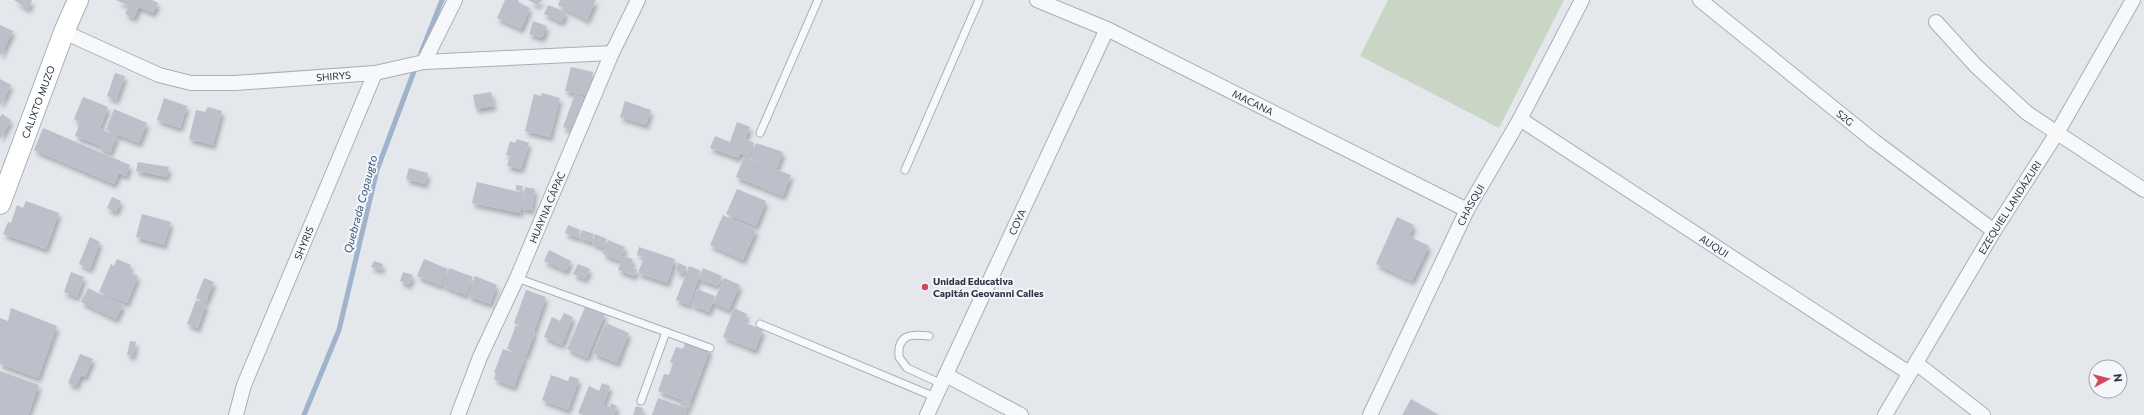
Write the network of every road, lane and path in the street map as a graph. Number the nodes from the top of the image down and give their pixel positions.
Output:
1 (78, 0) edge
2 (455, 0) edge
3 (638, 0) edge
4 (818, 0) edge
5 (979, 0) edge
6 (1037, 0) edge
7 (1582, 0) edge
8 (1700, 0) edge
9 (2129, 2) edge
10 (1936, 22) dead end
11 (1107, 29) junction
12 (64, 32) junction
13 (612, 52) junction
14 (424, 62) junction
15 (375, 73) junction
16 (1520, 119) junction
17 (2057, 132) junction
18 (760, 133) dead end
19 (905, 170) dead end
20 (2144, 190) edge
21 (0, 204) edge
22 (1467, 210) junction
23 (1994, 231) junction
24 (518, 278) junction
25 (760, 324) dead end
26 (666, 332) junction
27 (929, 336) dead end
28 (710, 348) dead end
29 (1913, 368) junction
30 (944, 379) junction
31 (935, 397) junction
32 (641, 401) dead end
33 (236, 415) edge
34 (458, 415) edge
35 (927, 415) edge
36 (1021, 415) edge
37 (1370, 415) edge
38 (1884, 415) edge
39 (1983, 415) edge

1 - 12 street, CALIXTO MUZO
2 - 14 street
3 - 13 street, HUAYNA CÁPAC
4 - 18 lane
5 - 19 lane
6 - 11 street, MACANA
7 - 16 street, CHASQUI
8 - 23 street, S2G
9 - 17 street, EZEQUIEL LANDÁZURI
10 - 17 street
11 - 22 street, MACANA
11 - 30 street, COYA
12 - 15 street, SHIRYS
12 - 21 street, CALIXTO MUZO
13 - 14 street, SHIRYS
13 - 24 street, HUAYNA CÁPAC
14 - 15 street, SHIRYS
15 - 33 street, SHYRIS
16 - 22 street, CHASQUI
16 - 29 street, AUQUI
17 - 20 street
17 - 23 street, EZEQUIEL LANDÁZURI
22 - 37 street, CHASQUI
23 - 29 street, EZEQUIEL LANDÁZURI
24 - 26 lane
24 - 34 street, HUAYNA CÁPAC
25 - 31 lane
26 - 28 lane
26 - 32 lane
27 - 30 lane
29 - 38 street, EZEQUIEL LANDÁZURI
29 - 39 street, AUQUI
30 - 31 street, COYA
30 - 36 street
31 - 35 street, COYA

